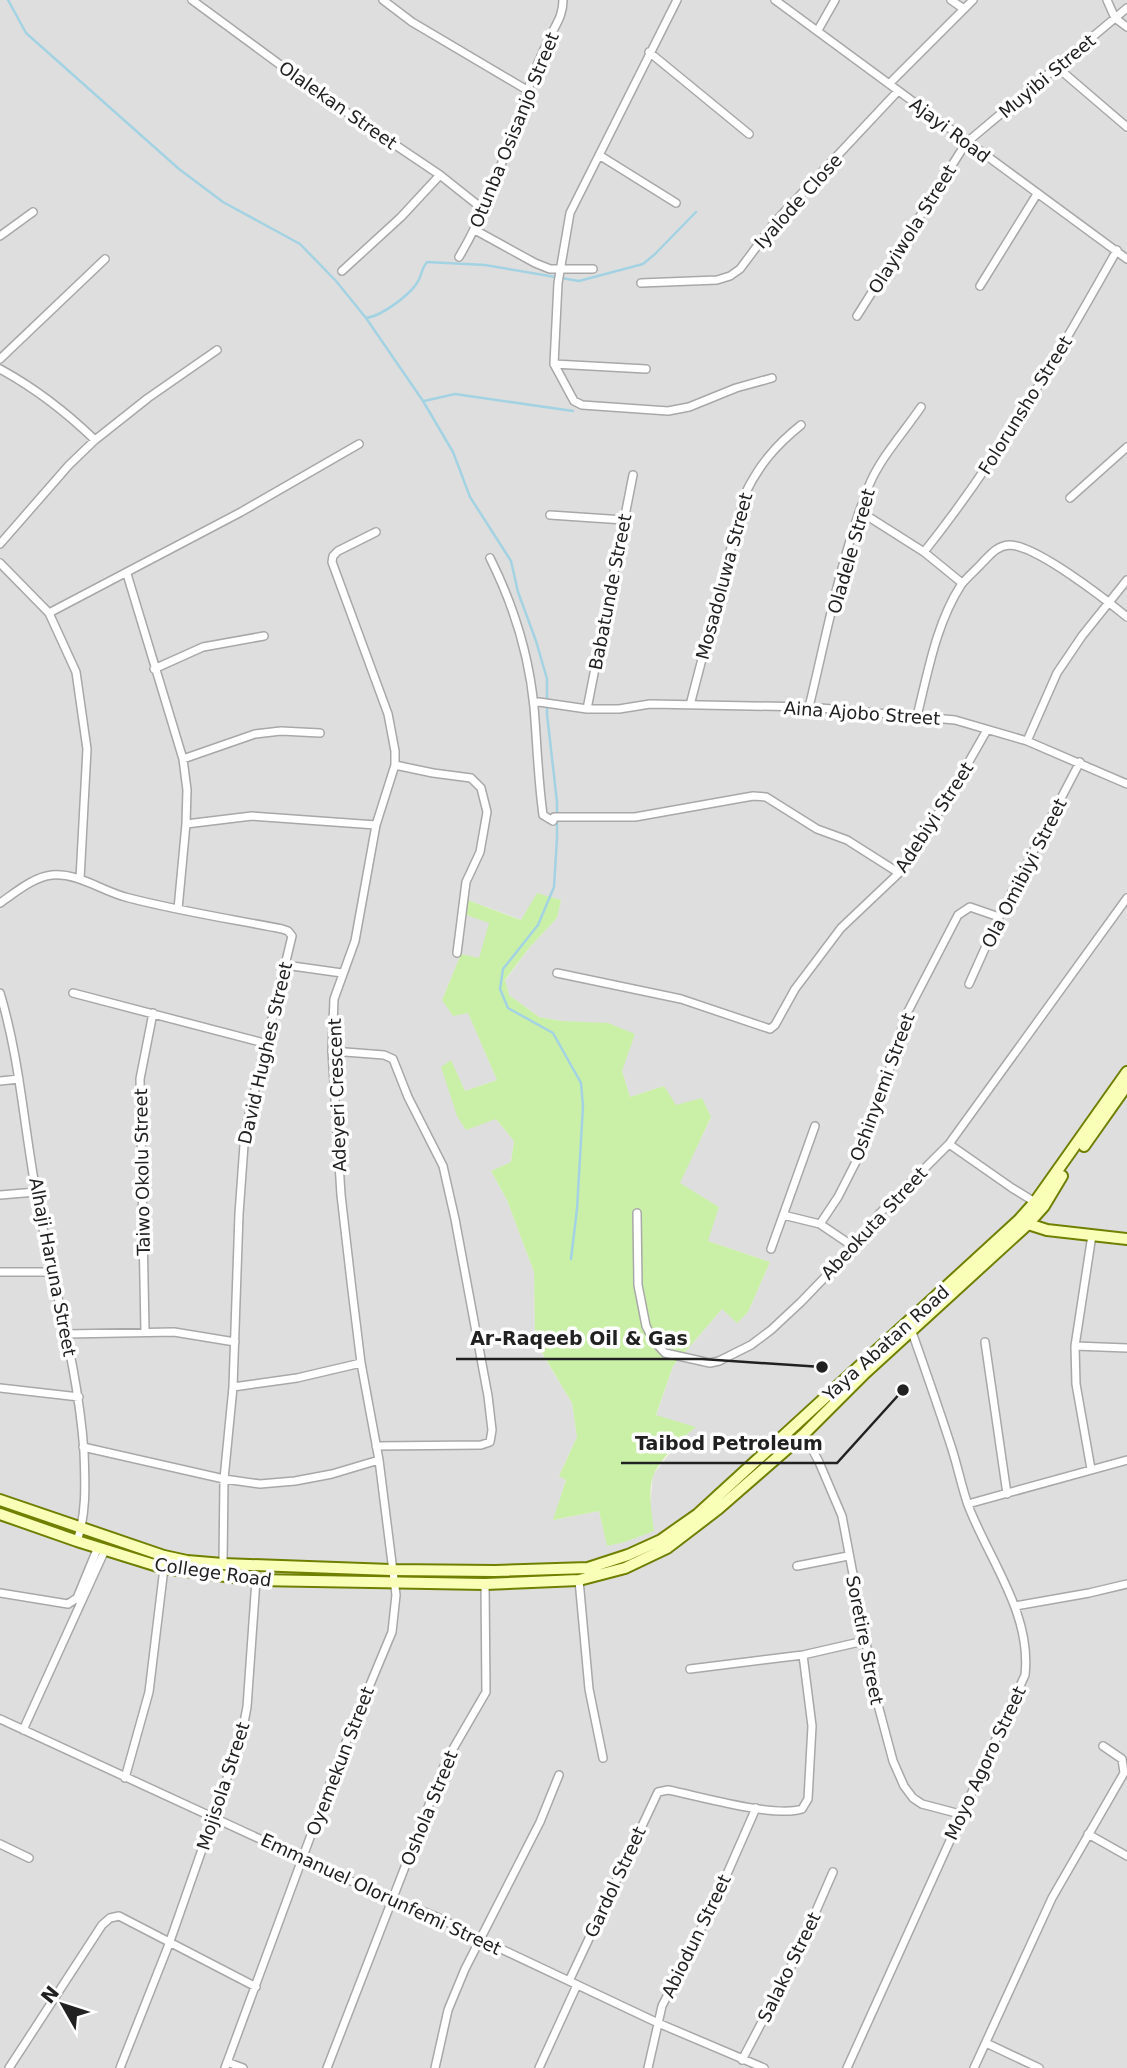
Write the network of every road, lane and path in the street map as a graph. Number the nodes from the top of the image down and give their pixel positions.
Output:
1 (383, 0) edge
2 (563, 0) edge
3 (677, 0) edge
4 (775, 0) edge
5 (835, 0) edge
6 (951, 0) edge
7 (972, 0) edge
8 (1107, 0) edge
9 (197, 1) edge
10 (1127, 8) edge
11 (964, 9) junction
12 (1115, 18) junction
13 (1127, 27) edge
14 (818, 30) junction
15 (649, 52) junction
16 (1058, 68) junction
17 (889, 84) junction
18 (527, 90) junction
19 (898, 91) junction
20 (1127, 127) edge
21 (749, 134) dead end
22 (966, 143) junction
23 (599, 155) junction
24 (440, 175) junction
25 (1037, 194) junction
26 (677, 203) dead end
27 (484, 209) junction
28 (33, 212) dead end
29 (475, 230) junction
30 (0, 236) edge
31 (1117, 250) junction
32 (458, 257) dead end
33 (105, 258) dead end
34 (1127, 259) edge
35 (593, 270) dead end
36 (342, 271) dead end
37 (559, 276) junction
38 (641, 283) dead end
39 (979, 286) dead end
40 (857, 316) dead end
41 (217, 350) dead end
42 (0, 359) edge
43 (554, 364) junction
44 (0, 369) edge
45 (646, 369) dead end
46 (772, 378) dead end
47 (921, 407) dead end
48 (802, 425) dead end
49 (95, 440) junction
50 (359, 444) dead end
51 (1127, 447) edge
52 (633, 475) dead end
53 (1070, 498) dead end
54 (861, 512) junction
55 (550, 515) dead end
56 (624, 520) junction
57 (376, 532) dead end
58 (0, 544) edge
59 (924, 552) junction
60 (490, 558) dead end
61 (0, 564) edge
62 (128, 574) junction
63 (1127, 580) edge
64 (962, 583) junction
65 (1109, 602) junction
66 (50, 613) junction
67 (1127, 617) edge
68 (264, 636) dead end
69 (155, 669) junction
70 (537, 703) junction
71 (690, 705) junction
72 (809, 707) junction
73 (587, 709) junction
74 (917, 716) junction
75 (987, 730) junction
76 (320, 733) dead end
77 (1027, 741) junction
78 (183, 759) junction
79 (1080, 762) junction
80 (395, 765) junction
81 (1126, 782) edge
82 (186, 824) junction
83 (376, 825) junction
84 (899, 873) junction
85 (80, 878) junction
86 (1127, 898) edge
87 (0, 903) edge
88 (177, 909) junction
89 (999, 917) junction
90 (457, 953) dead end
91 (285, 965) junction
92 (557, 973) dead end
93 (342, 974) junction
94 (969, 984) dead end
95 (0, 993) edge
96 (73, 993) dead end
97 (153, 1013) junction
98 (264, 1043) junction
99 (332, 1051) junction
100 (1127, 1072) edge
101 (19, 1079) junction
102 (0, 1081) edge
103 (1127, 1085) edge
104 (814, 1126) dead end
105 (949, 1144) junction
106 (36, 1192) junction
107 (0, 1195) edge
108 (1040, 1204) junction
109 (637, 1213) dead end
110 (783, 1215) junction
111 (1024, 1222) junction
112 (820, 1224) junction
113 (1092, 1236) junction
114 (1127, 1239) edge
115 (854, 1247) junction
116 (771, 1249) dead end
117 (0, 1272) edge
118 (54, 1272) junction
119 (145, 1331) junction
120 (912, 1332) junction
121 (67, 1334) junction
122 (235, 1342) junction
123 (985, 1342) dead end
124 (1075, 1346) junction
125 (1127, 1348) edge
126 (361, 1363) junction
127 (233, 1387) junction
128 (0, 1388) edge
129 (79, 1397) junction
130 (804, 1434) junction
131 (376, 1446) junction
132 (83, 1447) junction
133 (379, 1460) junction
134 (1127, 1460) edge
135 (1091, 1469) junction
136 (224, 1479) junction
137 (1007, 1494) junction
138 (0, 1500) edge
139 (968, 1504) junction
140 (0, 1514) edge
141 (82, 1528) junction
142 (77, 1541) junction
143 (101, 1548) junction
144 (848, 1556) junction
145 (223, 1564) junction
146 (797, 1566) dead end
147 (164, 1568) junction
148 (391, 1570) junction
149 (256, 1580) junction
150 (579, 1580) junction
151 (393, 1582) junction
152 (485, 1584) junction
153 (1127, 1584) edge
154 (0, 1592) edge
155 (1015, 1606) junction
156 (864, 1641) junction
157 (803, 1655) junction
158 (690, 1669) dead end
159 (0, 1719) edge
160 (23, 1730) junction
161 (1103, 1746) dead end
162 (603, 1758) dead end
163 (559, 1775) dead end
164 (125, 1778) junction
165 (756, 1808) junction
166 (960, 1814) junction
167 (214, 1817) junction
168 (1088, 1834) junction
169 (0, 1844) edge
170 (1127, 1856) edge
171 (29, 1858) dead end
172 (301, 1858) junction
173 (833, 1872) dead end
174 (392, 1898) junction
175 (480, 1940) junction
176 (169, 1944) junction
177 (573, 1983) junction
178 (256, 1987) junction
179 (658, 2023) junction
180 (986, 2043) junction
181 (743, 2060) junction
182 (226, 2065) edge
183 (9, 2068) edge
184 (120, 2068) edge
185 (243, 2068) edge
186 (327, 2068) edge
187 (435, 2068) edge
188 (539, 2068) edge
189 (648, 2068) edge
190 (764, 2068) edge
191 (847, 2068) edge
192 (974, 2068) edge
193 (1039, 2068) edge

1 - 18 street
2 - 18 street, Otunba Osisanjo Street
3 - 15 street
4 - 14 street, Ajayi Road
5 - 14 street
6 - 11 street
7 - 11 street
8 - 12 street
9 - 24 street, Olalekan Street
10 - 12 street, Muyibi Street
11 - 17 street
12 - 13 street
12 - 16 street, Muyibi Street
14 - 17 street, Ajayi Road
15 - 21 street
15 - 23 street
16 - 20 street
16 - 22 street, Muyibi Street
17 - 19 street, Ajayi Road
18 - 27 street, Otunba Osisanjo Street
19 - 22 street, Ajayi Road
19 - 38 street, Iyalode Close
22 - 25 street, Ajayi Road
22 - 40 street, Olayiwola Street
23 - 26 street
23 - 37 street
24 - 27 street, Olalekan Street
24 - 36 street
25 - 31 street, Ajayi Road
25 - 39 street
27 - 29 street, Otunba Osisanjo Street
28 - 30 street
29 - 32 street, Otunba Osisanjo Street
29 - 37 street
31 - 34 street, Ajayi Road
31 - 59 street, Folorunsho Street
33 - 42 street
35 - 37 street
37 - 43 street
41 - 49 street
43 - 45 street
43 - 46 street
44 - 49 street
47 - 54 street, Oladele Street
48 - 71 street, Mosadoluwa Street
49 - 58 street
50 - 62 street
51 - 53 street
52 - 56 street, Babatunde Street
54 - 59 street
54 - 72 street, Oladele Street
55 - 56 street
56 - 73 street, Babatunde Street
57 - 80 street, Adeyeri Crescent
59 - 64 street
60 - 70 street
61 - 66 street
62 - 66 street
62 - 69 street
63 - 65 street
64 - 65 street
64 - 74 street
65 - 67 street
65 - 77 street
66 - 85 street
68 - 69 street
69 - 78 street
70 - 73 street, Aina Ajobo Street
70 - 84 street
71 - 72 street, Aina Ajobo Street
71 - 73 street, Aina Ajobo Street
72 - 74 street, Aina Ajobo Street
74 - 75 street, Aina Ajobo Street
75 - 77 street, Aina Ajobo Street
75 - 84 street, Adebiyi Street
76 - 78 street
77 - 79 street, Aina Ajobo Street
78 - 82 street
79 - 81 street, Aina Ajobo Street
79 - 89 street, Ola Omibiyi Street
80 - 83 street, Adeyeri Crescent
80 - 90 street
82 - 83 street
82 - 88 street
83 - 93 street, Adeyeri Crescent
84 - 92 street, Adebiyi Street
85 - 87 street, David Hughes Street
85 - 88 street, David Hughes Street
86 - 105 street, Abeokuta Street
88 - 91 street, David Hughes Street
89 - 94 street, Ola Omibiyi Street
89 - 112 street, Oshinyemi Street
91 - 93 street
91 - 98 street, David Hughes Street
93 - 99 street, Adeyeri Crescent
95 - 101 street, Alhaji Haruna Street
96 - 97 street
97 - 98 street
97 - 119 street, Taiwo Okolu Street
98 - 122 street, David Hughes Street
99 - 126 street, Adeyeri Crescent
99 - 131 street
100 - 108 main road, Yaya Abatan Road
101 - 102 street
101 - 106 street, Alhaji Haruna Street
103 - 108 main road, Yaya Abatan Road
104 - 110 street
105 - 108 street
105 - 115 street, Abeokuta Street
106 - 107 street
106 - 118 street, Alhaji Haruna Street
108 - 111 main road, Yaya Abatan Road
109 - 115 street, Abeokuta Street
110 - 112 street
110 - 116 street
111 - 113 main road
111 - 120 main road, Yaya Abatan Road
111 - 148 main road, Yaya Abatan Road
112 - 115 street
113 - 114 main road
113 - 124 street
117 - 118 street
118 - 121 street, Alhaji Haruna Street
119 - 121 street
119 - 122 street
120 - 130 main road, Yaya Abatan Road
120 - 139 street, Moyo Agoro Street
121 - 129 street, Alhaji Haruna Street
122 - 127 street, David Hughes Street
123 - 137 street
124 - 125 street
124 - 135 street
126 - 127 street
126 - 131 street, Adeyeri Crescent
127 - 136 street, David Hughes Street
128 - 129 street
129 - 132 street, Alhaji Haruna Street
130 - 144 street, Soretire Street
130 - 150 main road, Yaya Abatan Road
131 - 133 street, Adeyeri Crescent
132 - 136 street
132 - 141 street, Alhaji Haruna Street
133 - 136 street
133 - 148 street, Adeyeri Crescent
134 - 135 street
135 - 137 street
136 - 145 street, David Hughes Street
137 - 139 street
138 - 141 main road, College Road
139 - 155 street, Moyo Agoro Street
140 - 142 main road, College Road
141 - 142 street, Alhaji Haruna Street
141 - 145 main road, College Road
142 - 143 main road, College Road
143 - 147 main road, College Road
143 - 154 street
143 - 160 street
144 - 146 street
144 - 156 street, Soretire Street
145 - 148 main road, College Road
147 - 149 main road, College Road
147 - 164 street
148 - 151 street, Oyemekun Street
149 - 151 main road, College Road
149 - 167 street, Mojisola Street
150 - 152 main road, Yaya Abatan Road
150 - 162 street
151 - 152 main road, Yaya Abatan Road
151 - 172 street, Oyemekun Street
152 - 174 street, Oshola Street
153 - 155 street
155 - 166 street, Moyo Agoro Street
156 - 157 street
156 - 166 street, Soretire Street
157 - 158 street
157 - 165 street
159 - 160 street, Emmanuel Olorunfemi Street
160 - 164 street, Emmanuel Olorunfemi Street
161 - 168 street
163 - 175 street
164 - 167 street, Emmanuel Olorunfemi Street
165 - 177 street, Gardol Street
165 - 179 street, Abiodun Street
166 - 191 street, Moyo Agoro Street
167 - 172 street, Emmanuel Olorunfemi Street
167 - 176 street, Mojisola Street
168 - 170 street
168 - 180 street
169 - 171 street
172 - 174 street, Emmanuel Olorunfemi Street
172 - 178 street, Oyemekun Street
173 - 181 street, Salako Street
174 - 175 street, Emmanuel Olorunfemi Street
174 - 186 street, Oshola Street
175 - 177 street, Emmanuel Olorunfemi Street
175 - 187 street
176 - 178 street
176 - 183 street
176 - 184 street, Mojisola Street
177 - 179 street, Emmanuel Olorunfemi Street
177 - 188 street, Gardol Street
178 - 182 street, Oyemekun Street
179 - 181 street, Emmanuel Olorunfemi Street
179 - 189 street, Abiodun Street
180 - 192 street
180 - 193 street
181 - 190 street, Emmanuel Olorunfemi Street
182 - 185 street

